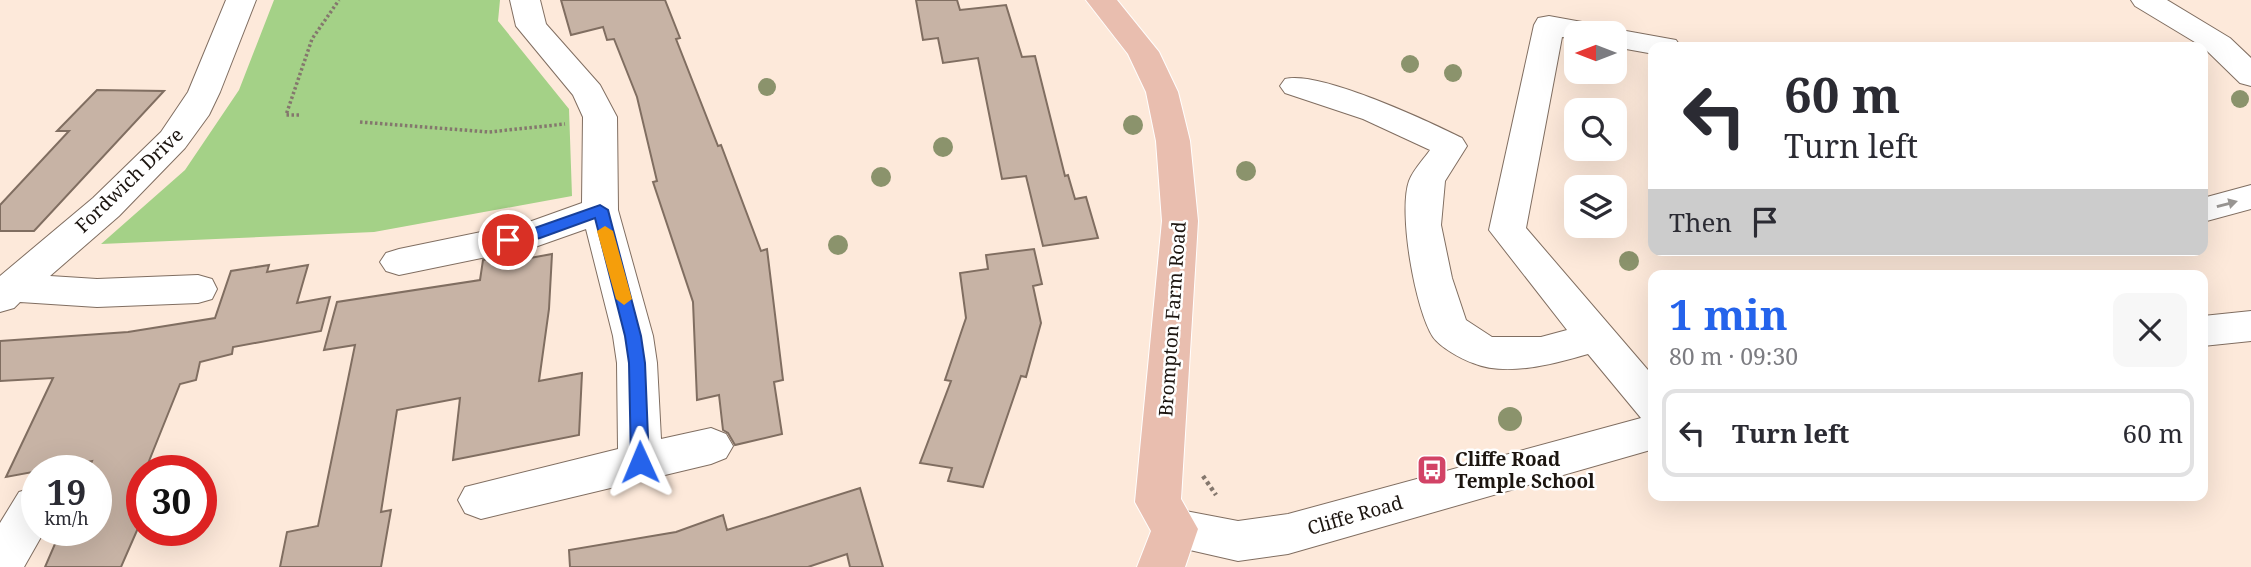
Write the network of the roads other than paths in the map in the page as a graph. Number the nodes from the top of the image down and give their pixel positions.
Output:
1 (241, 0) edge
2 (525, 0) edge
3 (1101, 0) edge
4 (2146, 0) edge
5 (1564, 27) edge
6 (1628, 40) edge
7 (1648, 44) edge
8 (2251, 76) edge
9 (1296, 86) dead end
10 (2251, 197) edge
11 (2208, 209) edge
12 (600, 210) junction
13 (399, 262) dead end
14 (198, 289) dead end
15 (5, 293) edge
16 (2251, 326) edge
17 (2208, 330) edge
18 (1596, 337) junction
19 (1648, 399) edge
20 (1648, 434) edge
21 (711, 446) dead end
22 (640, 462) junction
23 (481, 500) dead end
24 (21, 530) edge
25 (1168, 548) edge
26 (0, 565) edge

1 - 15 street, Fordwich Drive
2 - 12 street
3 - 25 main road, Brompton Farm Road
4 - 8 street
5 - 18 street
6 - 7 street
9 - 18 street
11 -> 10 street
12 - 13 street
12 - 22 street
14 - 15 street
16 - 17 street
18 - 19 street
20 - 25 street, Cliffe Road
21 - 22 street
22 - 23 street
24 - 26 street

